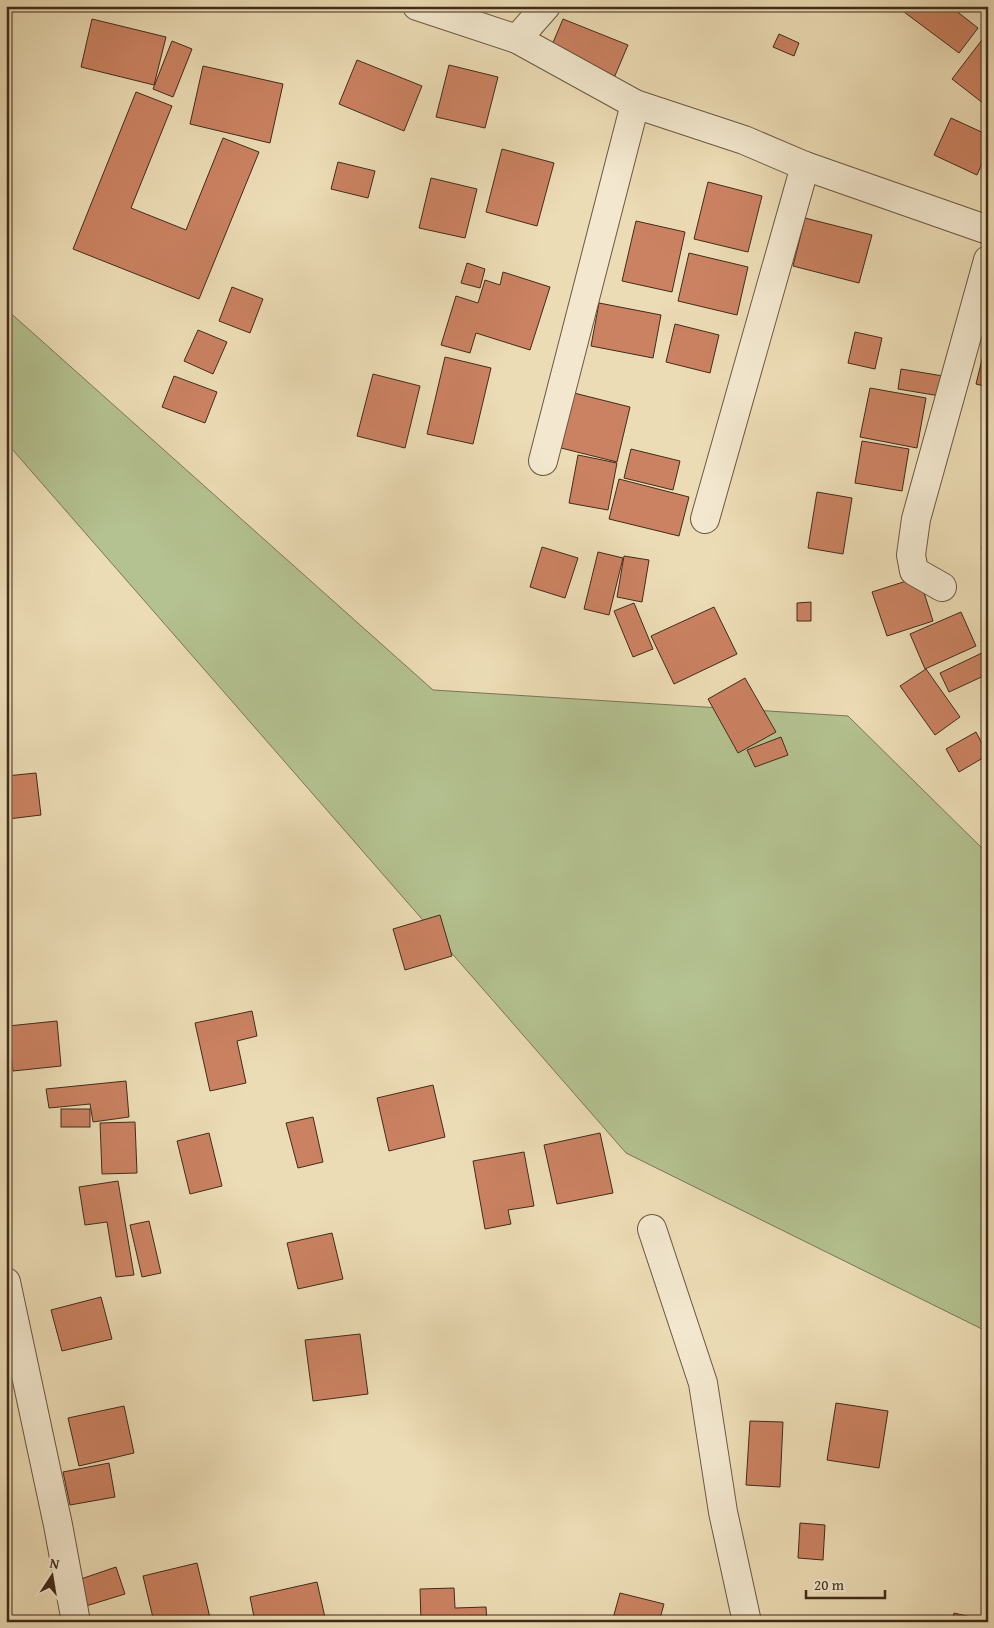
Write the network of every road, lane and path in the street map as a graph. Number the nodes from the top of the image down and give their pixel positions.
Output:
1 (417, 6) edge
2 (546, 6) edge
3 (517, 40) junction
4 (635, 104) junction
5 (805, 166) junction
6 (988, 230) edge
7 (988, 260) edge
8 (543, 461) dead end
9 (706, 519) dead end
10 (942, 587) dead end
11 (652, 1229) dead end
12 (6, 1282) edge
13 (76, 1622) edge
14 (747, 1622) edge

1 - 3 street
2 - 3 street
3 - 4 street
4 - 5 street
4 - 8 street
5 - 6 street
5 - 9 street
7 - 10 street
11 - 14 street
12 - 13 street

